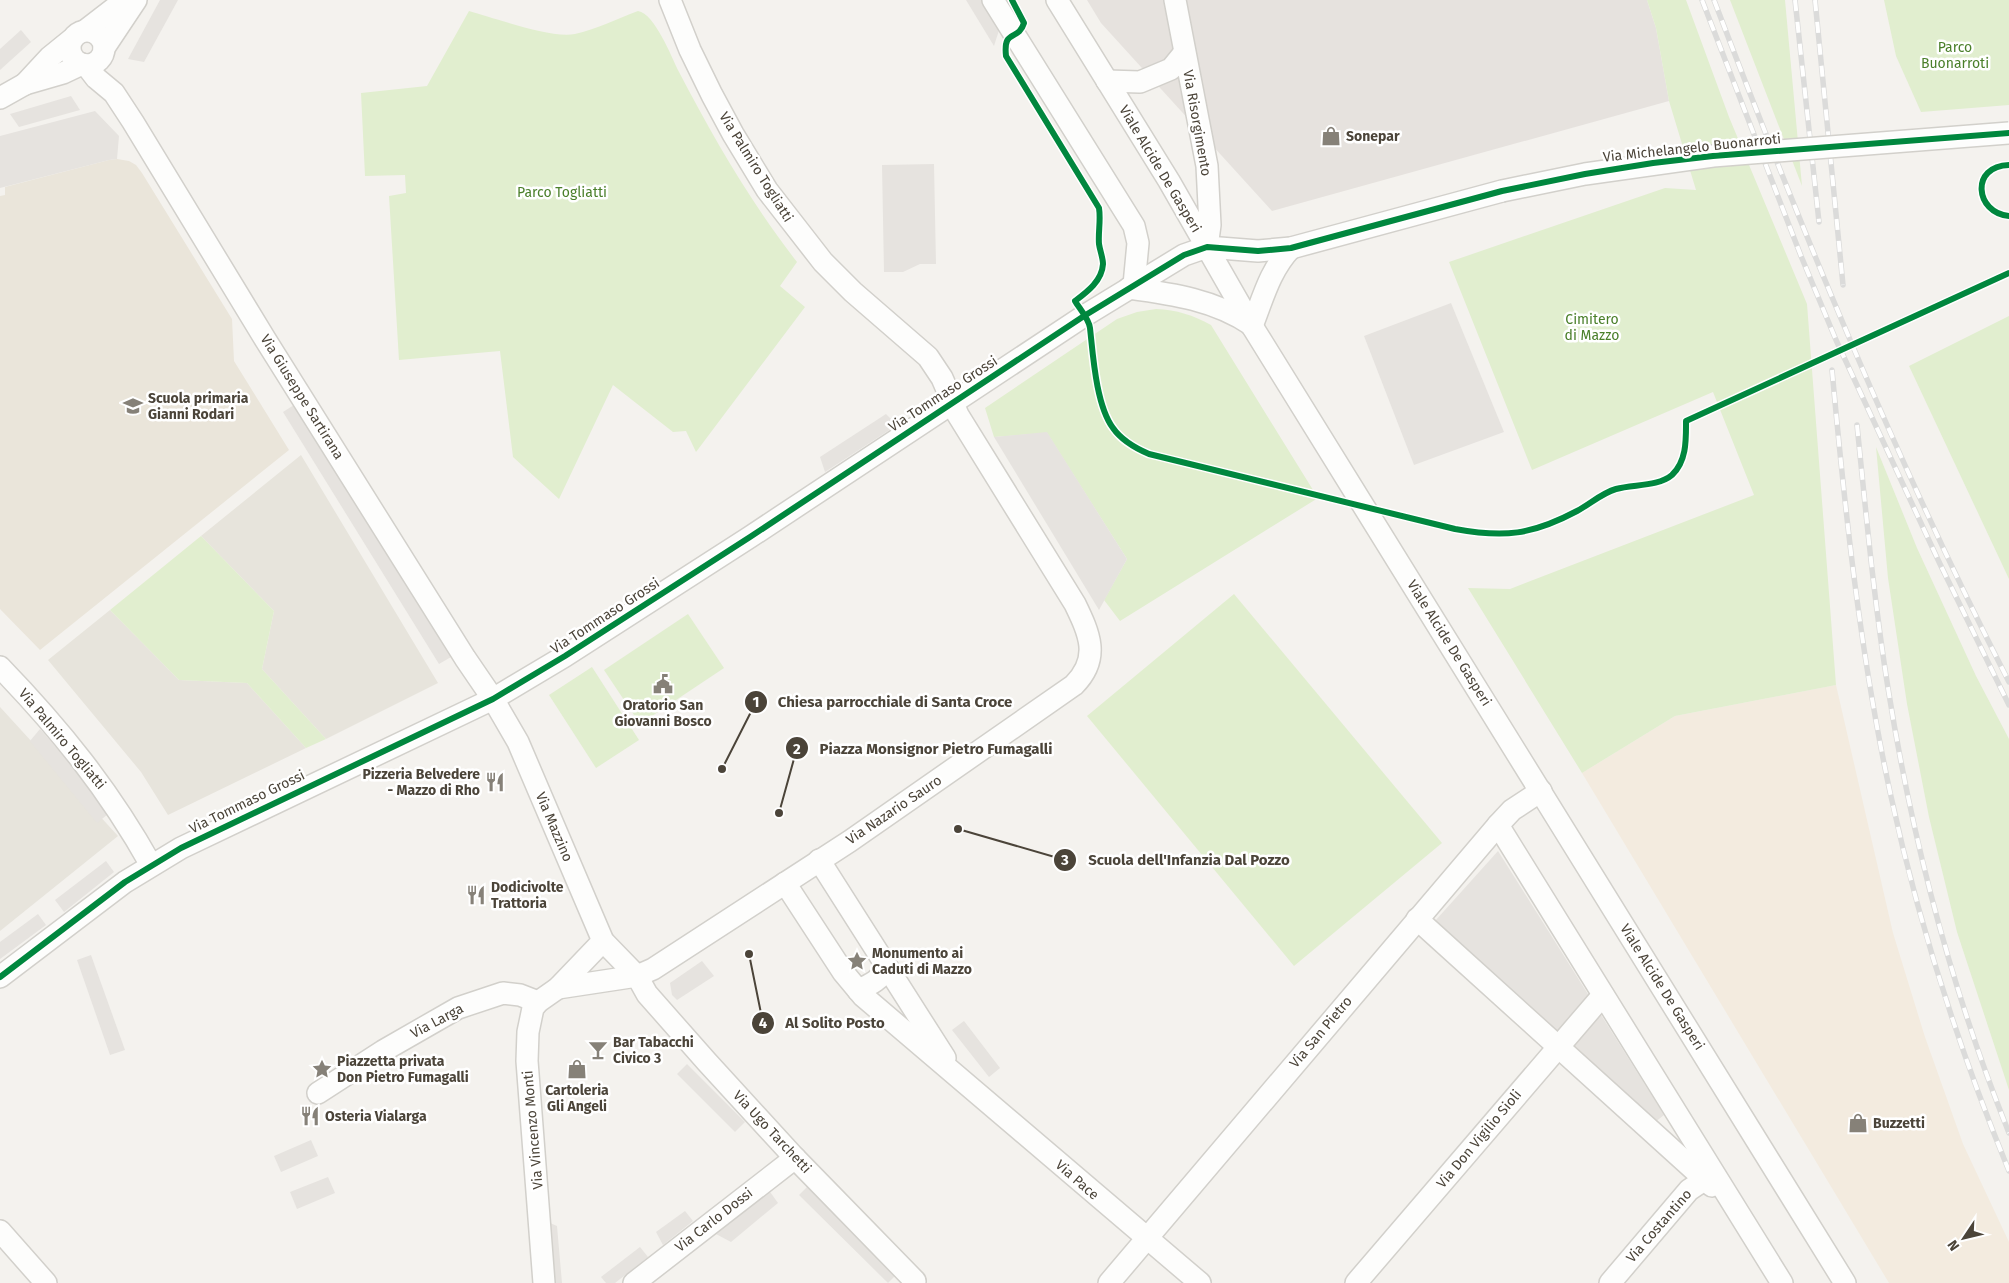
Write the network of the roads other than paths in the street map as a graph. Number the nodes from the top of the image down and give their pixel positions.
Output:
1 (126, 0) edge
2 (136, 0) edge
3 (670, 0) edge
4 (993, 0) edge
5 (1057, 0) edge
6 (1175, 0) edge
7 (79, 35) junction
8 (104, 50) junction
9 (1184, 52) junction
10 (84, 64) junction
11 (1107, 81) junction
12 (25, 84) junction
13 (114, 93) junction
14 (0, 98) edge
15 (2009, 133) edge
16 (1207, 247) junction
17 (1291, 248) junction
18 (1132, 286) junction
19 (1252, 326) junction
20 (953, 401) junction
21 (0, 667) edge
22 (493, 699) junction
23 (1541, 791) junction
24 (1498, 825) junction
25 (819, 860) junction
26 (152, 865) junction
27 (785, 883) junction
28 (1417, 919) junction
29 (603, 941) junction
30 (888, 967) junction
31 (637, 976) junction
32 (0, 977) edge
33 (558, 988) junction
34 (858, 990) junction
35 (1603, 995) junction
36 (538, 1002) junction
37 (1559, 1046) junction
38 (955, 1075) junction
39 (318, 1093) dead end
40 (795, 1158) junction
41 (1708, 1176) junction
42 (0, 1231) edge
43 (1146, 1239) junction
44 (915, 1281) dead end
45 (46, 1283) edge
46 (544, 1283) edge
47 (634, 1283) edge
48 (1109, 1283) edge
49 (1200, 1283) edge
50 (1356, 1283) edge
51 (1610, 1283) edge
52 (1782, 1283) edge
53 (1844, 1283) edge

1 - 7 street
2 - 8 street
3 - 20 street, Via Palmiro Togliatti
4 - 18 street
5 - 11 street, Viale Alcide De Gasperi
6 - 9 street, Via Risorgimento
7 - 8 street
7 - 10 street
7 - 12 street
8 - 10 street
8 - 13 street, Via Giuseppe Sartirana
9 - 11 street
9 - 16 street, Via Risorgimento
10 - 12 street
10 - 13 street, Via Giuseppe Sartirana
11 - 16 street, Viale Alcide De Gasperi
12 - 14 street
13 - 22 street, Via Giuseppe Sartirana
15 - 17 street, Via Michelangelo Buonarroti, bridge
16 - 17 street, Via Michelangelo Buonarroti
16 - 18 street, Via Tommaso Grossi
16 - 19 street, Viale Alcide De Gasperi
17 - 19 street
18 - 19 street
18 - 20 street, Via Tommaso Grossi
19 - 23 street, Viale Alcide De Gasperi
20 - 22 street, Via Tommaso Grossi
20 - 25 street, Via Nazario Sauro
21 - 26 street, Via Palmiro Togliatti
22 - 26 street, Via Tommaso Grossi
22 - 29 street, Via Mazzino
23 - 24 street, Via San Pietro
23 - 53 street, Viale Alcide De Gasperi
24 - 28 street, Via San Pietro
24 - 35 street
25 - 27 street, Via Nazario Sauro
25 - 30 street, Via Pace
26 - 32 street, Via Tommaso Grossi
27 - 31 street, Via Nazario Sauro
27 - 34 street, Via Pace
28 - 37 street
28 - 43 street, Via San Pietro
29 - 31 street, Via Mazzino
29 - 33 street
30 - 34 street
30 - 38 street, Via Pace
31 - 33 street
31 - 40 street, Via Ugo Tarchetti
33 - 36 street
34 - 38 street, Via Pace
35 - 37 street, Via Don Vigilio Sioli
35 - 41 street
36 - 39 street, Via Larga
36 - 46 street, Via Vincenzo Monti
37 - 41 street
37 - 50 street, Via Don Vigilio Sioli
38 - 43 street, Via Pace
40 - 44 street, Via Ugo Tarchetti
40 - 47 street, Via Carlo Dossi
41 - 51 street, Via Costantino
41 - 52 street
42 - 45 street
43 - 48 street, Via San Pietro
43 - 49 street, Via Pace

